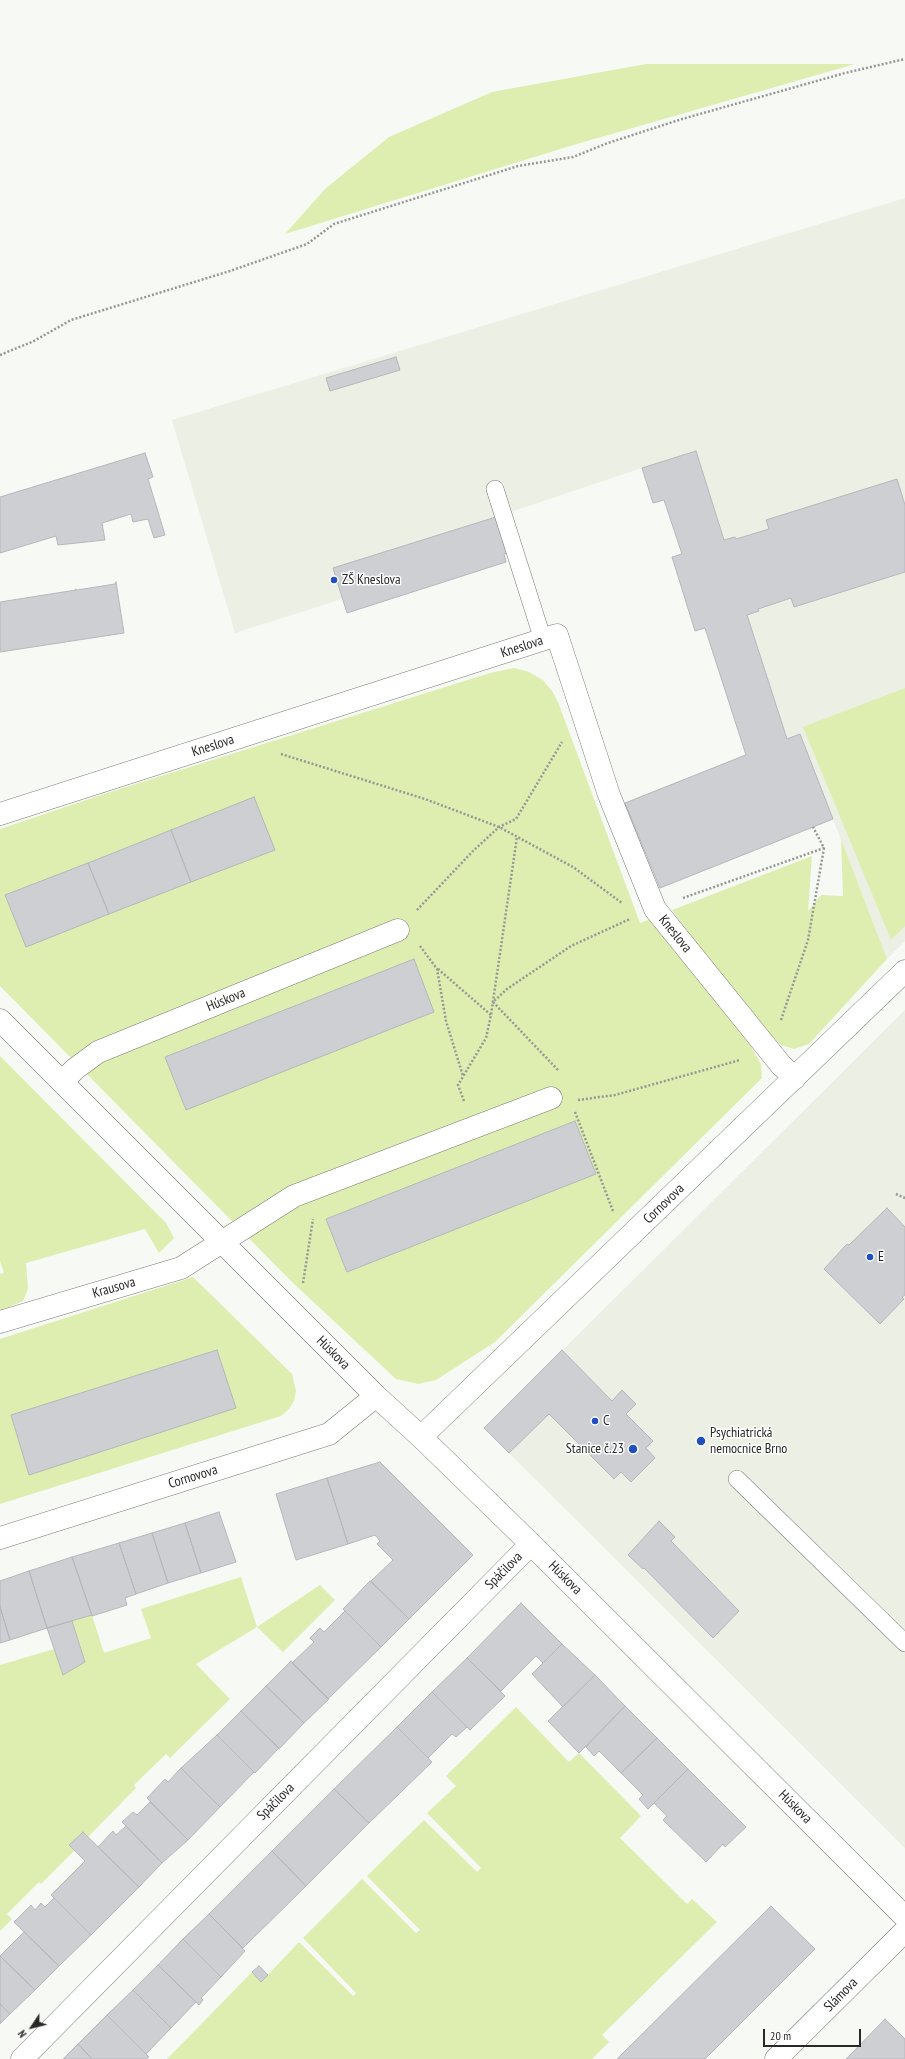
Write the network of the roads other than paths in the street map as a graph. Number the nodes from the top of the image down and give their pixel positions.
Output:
1 (495, 489) dead end
2 (550, 638) junction
3 (0, 814) edge
4 (398, 930) road end
5 (905, 971) edge
6 (0, 1020) edge
7 (795, 1078) junction
8 (62, 1082) junction
9 (551, 1098) road end
10 (222, 1242) junction
11 (0, 1322) edge
12 (376, 1396) junction
13 (421, 1437) junction
14 (737, 1479) dead end
15 (0, 1538) edge
16 (531, 1544) junction
17 (905, 1643) edge
18 (905, 1917) edge
19 (905, 1931) edge
20 (22, 2059) edge
21 (776, 2059) edge

1 - 2 lane
2 - 3 street, Kneslova
2 - 7 street, Kneslova
4 - 8 street, Húskova
5 - 7 street, Cornovova
6 - 8 street, Húskova
7 - 13 street, Cornovova
8 - 10 street, Húskova
9 - 10 street
10 - 11 street, Krausova
10 - 12 street, Húskova
12 - 13 street, Húskova
12 - 15 street, Cornovova
13 - 16 street, Húskova
14 - 17 lane
16 - 18 street, Húskova
16 - 20 street, Spáčilova
19 - 21 street, Slámova

